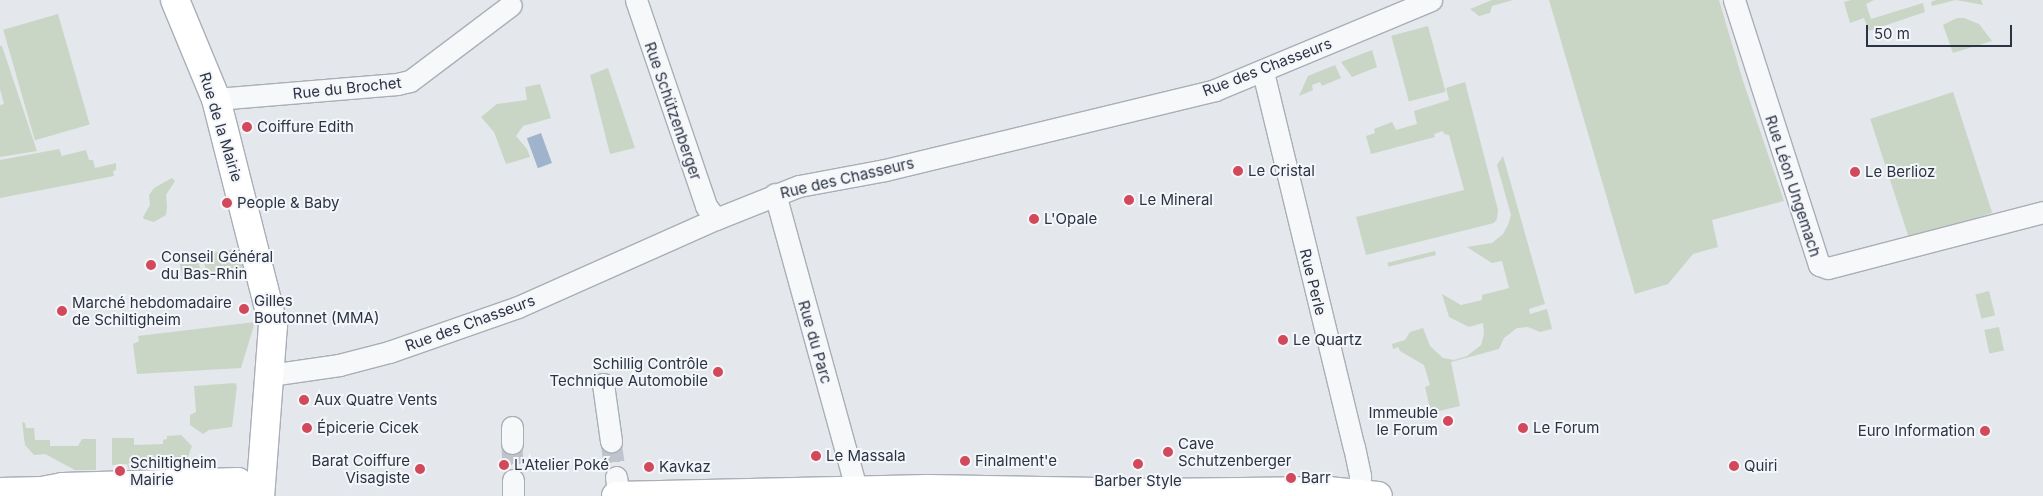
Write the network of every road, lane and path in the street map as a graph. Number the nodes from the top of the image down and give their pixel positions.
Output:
1 (175, 0) edge
2 (636, 0) edge
3 (1431, 0) edge
4 (1734, 0) edge
5 (512, 5) dead end
6 (1263, 72) junction
7 (216, 100) junction
8 (775, 194) junction
9 (2043, 212) edge
10 (716, 219) junction
11 (270, 375) junction
12 (603, 384) dead end
13 (610, 441) tunnel mouth
14 (617, 490) edge
15 (857, 491) junction
16 (0, 492) edge
17 (929, 493) edge
18 (1045, 493) edge
19 (747, 495) edge
20 (1154, 495) edge
21 (1369, 495) edge
22 (258, 496) edge

1 - 7 main road, Rue de la Mairie
2 - 10 street, Rue Schützenberger
3 - 6 street, Rue des Chasseurs
4 - 9 street, Rue Léon Ungemach
5 - 7 street, Rue du Brochet
6 - 8 street, Rue des Chasseurs
6 - 21 street, Rue Perle
7 - 11 main road, Rue de la Mairie
8 - 10 street, Rue des Chasseurs
8 - 15 street, Rue du Parc
10 - 11 street, Rue des Chasseurs
11 - 22 main road, Rue de la Mairie
12 - 13 street
14 - 19 main road
15 - 17 main road
15 - 19 main road
16 - 22 main road
17 - 18 main road
18 - 20 main road
20 - 21 main road

